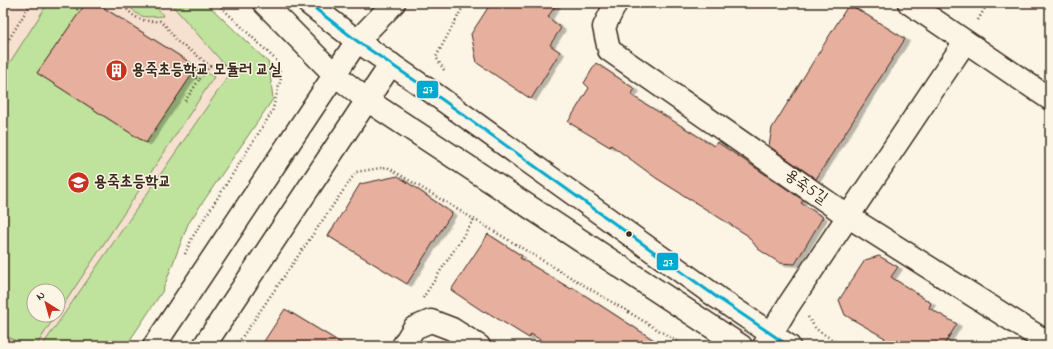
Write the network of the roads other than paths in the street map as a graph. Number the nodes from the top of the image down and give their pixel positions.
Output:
1 (264, 3) edge
2 (308, 3) edge
3 (394, 3) edge
4 (616, 3) edge
5 (909, 3) edge
6 (357, 41) junction
7 (965, 42) junction
8 (391, 64) junction
9 (334, 74) junction
10 (1050, 99) edge
11 (367, 100) junction
12 (849, 216) junction
13 (775, 342) edge
14 (1050, 344) edge
15 (154, 346) edge
16 (204, 346) edge
17 (403, 346) edge
18 (478, 346) edge
19 (741, 346) edge

1 - 9 street
2 - 6 street
3 - 6 street
4 - 12 street, 용죽5길
5 - 7 street
6 - 8 street
6 - 9 street
7 - 10 street
7 - 12 street
8 - 11 street
8 - 13 street
9 - 11 street
9 - 15 street
11 - 16 street
11 - 19 street
12 - 13 street
12 - 14 street, 용죽5길
17 - 18 street

